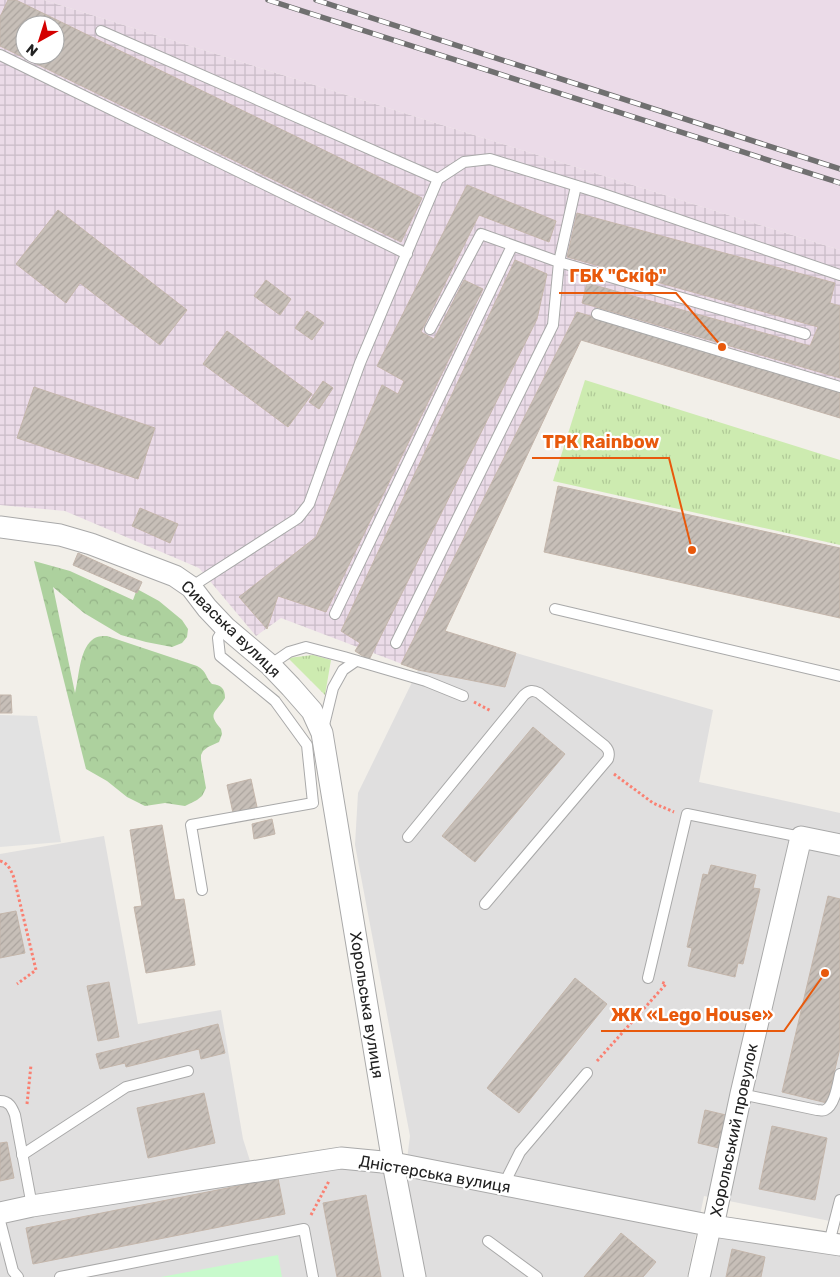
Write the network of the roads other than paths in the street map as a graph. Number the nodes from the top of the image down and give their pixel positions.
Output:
1 (101, 31) dead end
2 (0, 55) edge
3 (438, 179) junction
4 (576, 186) junction
5 (512, 246) junction
6 (406, 254) junction
7 (559, 262) junction
8 (840, 275) edge
9 (596, 314) dead end
10 (430, 329) dead end
11 (805, 334) dead end
12 (840, 387) edge
13 (0, 527) edge
14 (191, 587) junction
15 (555, 609) dead end
16 (335, 614) dead end
17 (224, 627) junction
18 (396, 643) dead end
19 (356, 660) junction
20 (270, 665) junction
21 (840, 676) edge
22 (464, 696) road end
23 (322, 733) junction
24 (408, 837) dead end
25 (801, 837) junction
26 (840, 845) edge
27 (202, 890) dead end
28 (485, 904) dead end
29 (648, 978) road end
30 (188, 1071) dead end
31 (586, 1073) road end
32 (840, 1074) edge
33 (741, 1094) junction
34 (0, 1101) edge
35 (22, 1155) junction
36 (393, 1164) junction
37 (504, 1186) junction
38 (840, 1200) edge
39 (32, 1206) junction
40 (0, 1213) edge
41 (0, 1221) edge
42 (713, 1226) junction
43 (488, 1241) dead end
44 (834, 1244) edge
45 (18, 1277) edge
46 (60, 1277) edge
47 (312, 1277) edge
48 (415, 1277) edge
49 (536, 1277) edge
50 (699, 1277) edge

1 - 3 lane
2 - 6 lane
3 - 4 lane
3 - 6 lane
4 - 7 lane
4 - 8 lane
5 - 7 lane
5 - 10 lane
5 - 16 lane
6 - 14 lane
7 - 11 lane
7 - 18 lane
9 - 12 lane
13 - 14 street, Сиваська вулиця
14 - 17 street, Сиваська вулиця
15 - 21 lane
17 - 20 street, Сиваська вулиця
17 - 27 lane
19 - 20 lane
19 - 22 lane
19 - 23 lane
20 - 23 street, Сиваська вулиця
23 - 36 street, Хорольська вулиця
24 - 28 lane
25 - 26 street
25 - 29 lane
25 - 33 street, Хорольський провулок
30 - 35 lane
31 - 37 lane
32 - 33 lane
33 - 42 street, Хорольський провулок
34 - 35 lane
35 - 39 lane
36 - 37 street, Дністерська вулиця
36 - 39 street, Дністерська вулиця
36 - 48 street, Хорольська вулиця
37 - 42 street, Дністерська вулиця
38 - 44 lane
39 - 40 street, Дністерська вулиця
41 - 45 lane
42 - 44 street, Дністерська вулиця
42 - 50 street, Хорольський провулок
43 - 49 lane
46 - 47 lane

